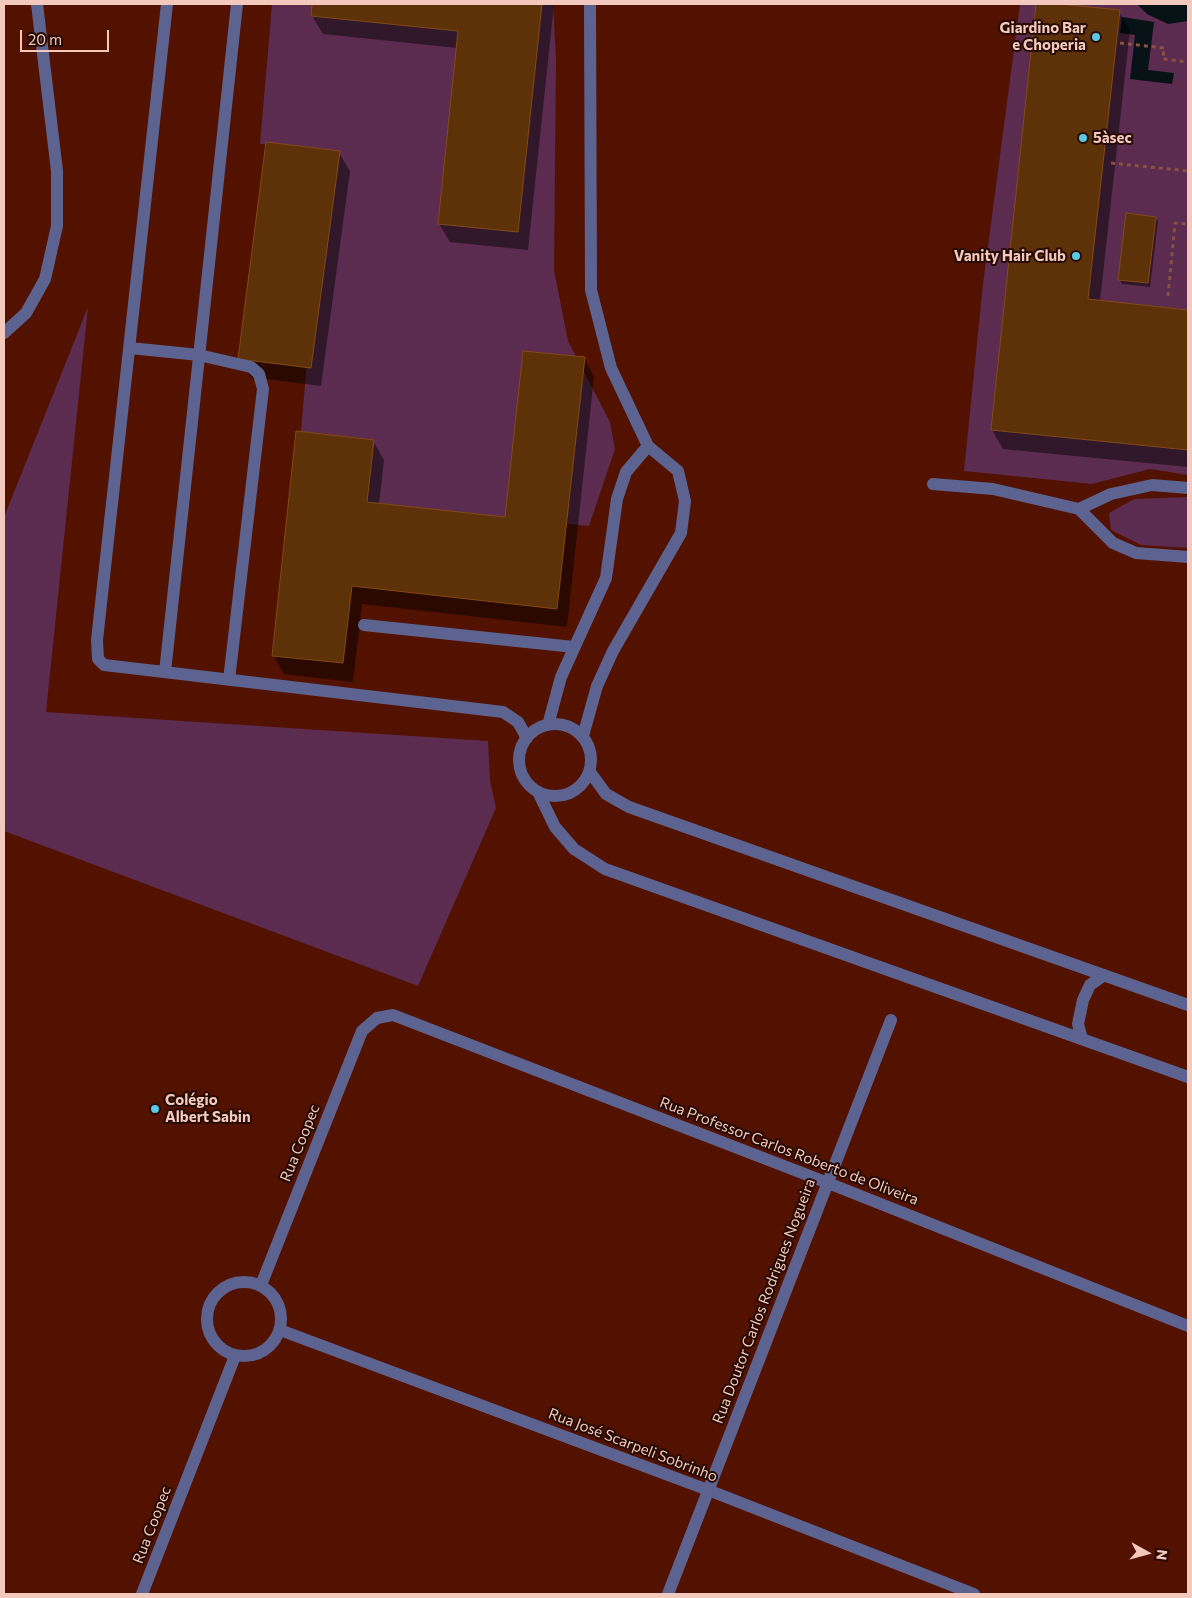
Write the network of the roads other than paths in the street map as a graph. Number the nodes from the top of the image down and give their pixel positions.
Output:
1 (37, 4) edge
2 (167, 4) edge
3 (237, 4) edge
4 (590, 4) edge
5 (4, 333) edge
6 (130, 348) junction
7 (199, 355) junction
8 (648, 446) junction
9 (933, 484) dead end
10 (1188, 488) edge
11 (1079, 509) junction
12 (1188, 557) edge
13 (364, 625) dead end
14 (574, 647) junction
15 (165, 672) junction
16 (229, 680) junction
17 (548, 725) junction
18 (583, 736) junction
19 (527, 738) junction
20 (590, 772) junction
21 (538, 792) junction
22 (1104, 976) junction
23 (1188, 1005) edge
24 (376, 1018) joint
25 (891, 1020) dead end
26 (1082, 1039) junction
27 (1188, 1077) edge
28 (828, 1182) junction
29 (261, 1285) junction
30 (1188, 1326) edge
31 (280, 1330) junction
32 (235, 1356) junction
33 (708, 1490) junction
34 (142, 1594) edge
35 (668, 1594) edge
36 (974, 1594) edge

1 - 5 street
2 - 6 street
3 - 7 street
4 - 8 street
6 - 7 street
6 - 15 street
7 - 15 street
7 - 16 street
8 - 14 street
8 - 18 street
9 - 11 street
10 - 11 street
11 - 12 street
13 - 14 street
14 - 17 street
15 - 16 street
16 - 19 street
17 - 18 street
17 - 19 street
18 - 20 street
19 - 21 street
20 - 21 street
20 - 22 street
21 - 26 street
22 - 23 street
22 - 26 street
24 - 28 street, Rua Professor Carlos Roberto de Oliveira
24 - 29 street, Rua Coopec
25 - 28 street, Rua Doutor Carlos Rodrigues Nogueira
26 - 27 street
28 - 30 street, Rua Professor Carlos Roberto de Oliveira
28 - 33 street, Rua Doutor Carlos Rodrigues Nogueira
29 - 31 street
29 - 32 street
31 - 32 street
31 - 33 street, Rua José Scarpeli Sobrinho
32 - 34 street, Rua Coopec
33 - 35 street, Rua Doutor Carlos Rodrigues Nogueira
33 - 36 street, Rua José Scarpeli Sobrinho

